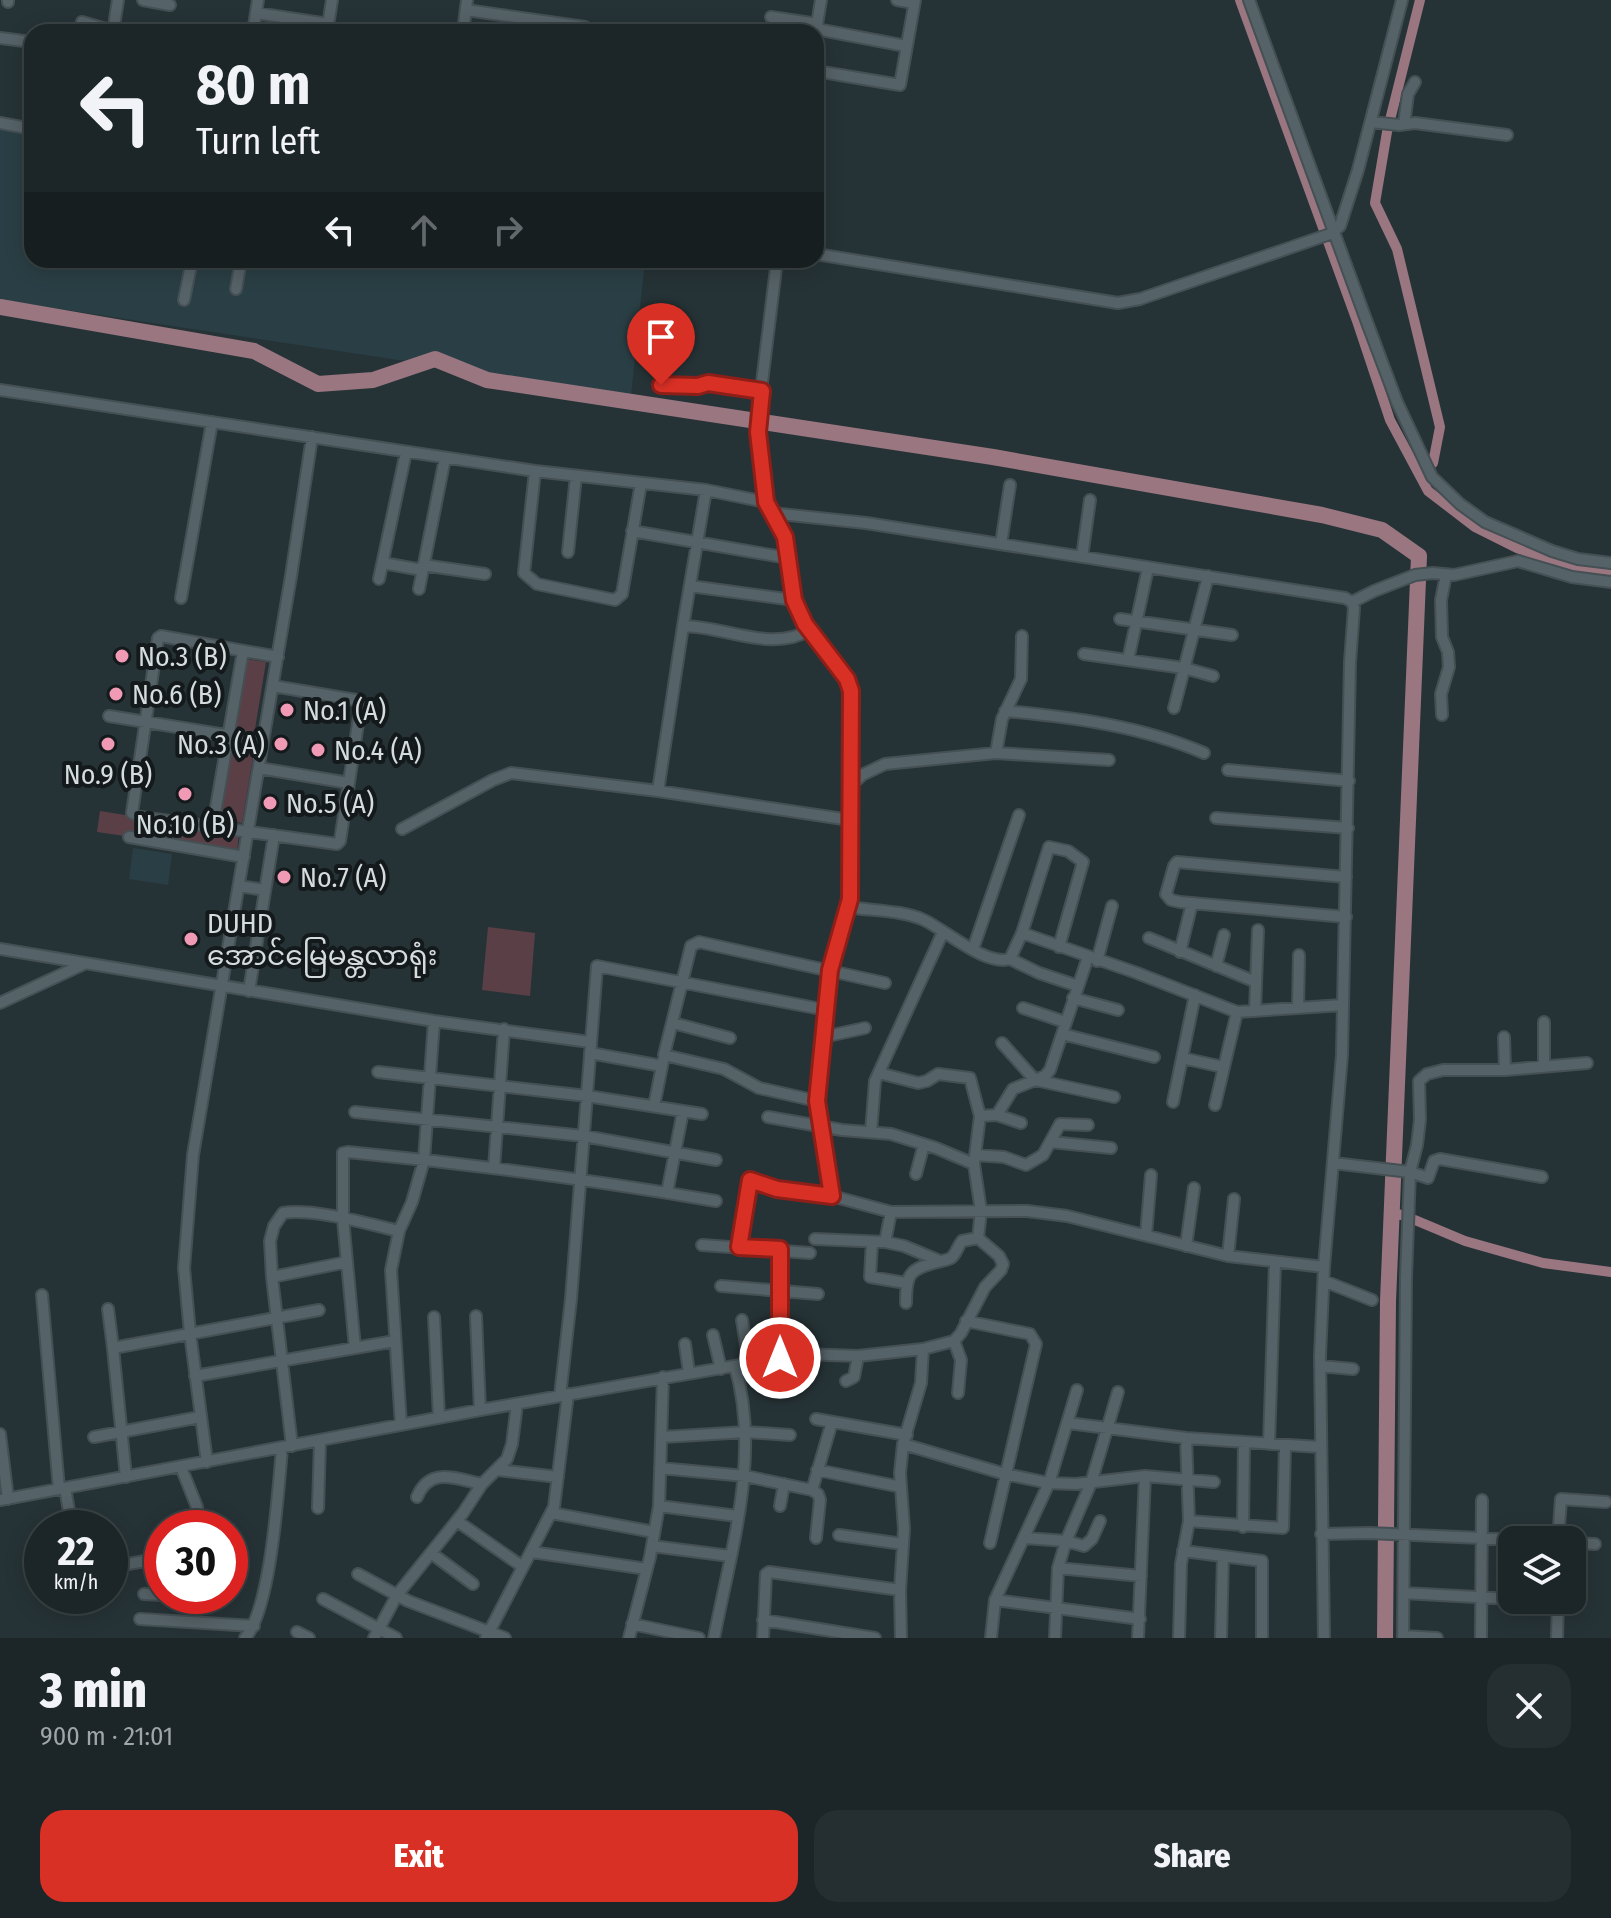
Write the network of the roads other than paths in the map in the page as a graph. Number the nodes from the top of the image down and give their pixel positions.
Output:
1 (118, 0) edge
2 (143, 0) edge
3 (258, 0) edge
4 (332, 0) edge
5 (821, 0) edge
6 (897, 0) edge
7 (1249, 0) edge
8 (1402, 0) edge
9 (915, 2) edge
10 (170, 5) dead end
11 (467, 5) edge
12 (256, 13) junction
13 (771, 17) dead end
14 (82, 22) dead end
15 (89, 24) edge
16 (114, 24) edge
17 (254, 24) edge
18 (309, 24) edge
19 (329, 24) edge
20 (569, 24) edge
21 (798, 24) edge
22 (818, 24) edge
23 (824, 30) edge
24 (0, 38) edge
25 (24, 41) edge
26 (906, 46) junction
27 (824, 72) edge
28 (1415, 82) dead end
29 (0, 123) edge
30 (1376, 123) junction
31 (1402, 124) junction
32 (24, 128) edge
33 (1507, 135) dead end
34 (1329, 234) junction
35 (824, 255) edge
36 (190, 268) edge
37 (240, 268) edge
38 (776, 268) edge
39 (236, 289) dead end
40 (184, 300) dead end
41 (661, 385) dead end
42 (0, 390) edge
43 (762, 391) junction
44 (212, 422) junction
45 (312, 437) junction
46 (406, 452) junction
47 (445, 458) junction
48 (535, 471) junction
49 (576, 476) junction
50 (641, 483) junction
51 (1010, 485) dead end
52 (706, 490) junction
53 (1090, 500) dead end
54 (766, 502) junction
55 (771, 513) junction
56 (632, 531) junction
57 (697, 543) junction
58 (1001, 544) junction
59 (568, 552) dead end
60 (1082, 557) junction
61 (788, 558) junction
62 (383, 563) junction
63 (1611, 563) edge
64 (423, 568) junction
65 (1148, 568) junction
66 (485, 574) dead end
67 (1446, 575) junction
68 (1208, 576) junction
69 (379, 579) dead end
70 (1611, 582) edge
71 (690, 586) junction
72 (419, 589) dead end
73 (181, 598) dead end
74 (794, 600) junction
75 (1352, 602) junction
76 (1120, 619) dead end
77 (1137, 621) junction
78 (683, 626) junction
79 (1194, 629) junction
80 (810, 630) junction
81 (1232, 635) dead end
82 (1022, 636) dead end
83 (243, 651) junction
84 (1084, 654) dead end
85 (278, 657) junction
86 (1128, 660) junction
87 (1184, 668) junction
88 (1213, 676) dead end
89 (273, 686) junction
90 (1174, 708) dead end
91 (1005, 711) junction
92 (1442, 715) dead end
93 (109, 716) dead end
94 (145, 721) junction
95 (228, 735) junction
96 (263, 741) junction
97 (996, 753) junction
98 (1204, 753) dead end
99 (1109, 760) dead end
100 (259, 768) junction
101 (1228, 770) dead end
102 (1349, 781) junction
103 (349, 783) junction
104 (849, 787) junction
105 (658, 791) junction
106 (1019, 815) dead end
107 (1216, 818) dead end
108 (850, 820) junction
109 (213, 825) junction
110 (1348, 828) junction
111 (402, 829) dead end
112 (248, 830) junction
113 (274, 835) junction
114 (129, 837) dead end
115 (244, 857) junction
116 (1346, 877) junction
117 (239, 886) junction
118 (265, 890) junction
119 (1192, 903) junction
120 (1112, 906) dead end
121 (849, 907) junction
122 (1346, 917) junction
123 (232, 923) junction
124 (259, 928) junction
125 (1258, 930) dead end
126 (943, 932) junction
127 (1022, 933) junction
128 (1224, 935) dead end
129 (1149, 938) dead end
130 (1059, 947) junction
131 (0, 949) edge
132 (973, 949) junction
133 (1180, 952) junction
134 (1299, 955) dead end
135 (1010, 959) junction
136 (1093, 959) junction
137 (86, 964) junction
138 (1216, 966) junction
139 (830, 970) junction
140 (683, 981) junction
141 (1256, 982) junction
142 (885, 983) dead end
143 (1078, 986) junction
144 (221, 987) junction
145 (249, 991) junction
146 (1195, 995) junction
147 (1073, 998) junction
148 (0, 1003) edge
149 (1343, 1005) junction
150 (1023, 1008) dead end
151 (1298, 1008) junction
152 (826, 1010) junction
153 (1118, 1010) dead end
154 (1255, 1011) junction
155 (1237, 1012) junction
156 (434, 1021) junction
157 (1065, 1022) junction
158 (1544, 1022) dead end
159 (673, 1023) junction
160 (865, 1028) dead end
161 (504, 1029) junction
162 (1062, 1034) junction
163 (823, 1037) junction
164 (1504, 1037) dead end
165 (730, 1038) dead end
166 (1002, 1043) dead end
167 (590, 1048) junction
168 (1154, 1057) dead end
169 (1182, 1058) junction
170 (663, 1061) junction
171 (1587, 1063) dead end
172 (1544, 1065) junction
173 (1223, 1067) junction
174 (1505, 1070) junction
175 (378, 1072) dead end
176 (879, 1073) junction
177 (429, 1079) junction
178 (1035, 1080) junction
179 (499, 1087) junction
180 (587, 1096) junction
181 (1114, 1097) dead end
182 (817, 1101) junction
183 (1173, 1102) dead end
184 (1215, 1105) dead end
185 (654, 1106) junction
186 (683, 1111) junction
187 (355, 1112) dead end
188 (702, 1114) dead end
189 (997, 1115) junction
190 (980, 1116) junction
191 (768, 1117) dead end
192 (426, 1119) junction
193 (1021, 1123) dead end
194 (1088, 1125) dead end
195 (822, 1126) junction
196 (497, 1127) junction
197 (871, 1132) junction
198 (584, 1136) junction
199 (1051, 1142) junction
200 (924, 1144) junction
201 (1111, 1148) dead end
202 (674, 1153) junction
203 (974, 1159) junction
204 (424, 1160) junction
205 (716, 1160) dead end
206 (1333, 1163) junction
207 (494, 1168) junction
208 (1410, 1172) junction
209 (916, 1174) dead end
210 (1151, 1175) dead end
211 (1542, 1177) dead end
212 (582, 1178) junction
213 (1194, 1188) dead end
214 (667, 1193) junction
215 (832, 1196) junction
216 (1234, 1199) dead end
217 (716, 1201) dead end
218 (981, 1211) junction
219 (891, 1212) junction
220 (343, 1219) junction
221 (399, 1231) junction
222 (1146, 1235) junction
223 (978, 1238) junction
224 (815, 1239) dead end
225 (872, 1242) junction
226 (885, 1242) junction
227 (702, 1245) dead end
228 (1186, 1246) junction
229 (739, 1247) junction
230 (780, 1249) junction
231 (810, 1253) dead end
232 (1228, 1256) junction
233 (940, 1261) junction
234 (347, 1262) junction
235 (1275, 1263) junction
236 (1324, 1267) junction
237 (272, 1277) junction
238 (1324, 1281) junction
239 (906, 1283) junction
240 (721, 1286) dead end
241 (780, 1290) junction
242 (818, 1294) dead end
243 (42, 1295) dead end
244 (1372, 1300) dead end
245 (906, 1303) dead end
246 (108, 1309) dead end
247 (319, 1310) dead end
248 (476, 1316) dead end
249 (969, 1316) junction
250 (278, 1317) junction
251 (434, 1317) dead end
252 (742, 1320) dead end
253 (190, 1333) junction
254 (713, 1335) dead end
255 (395, 1341) junction
256 (954, 1341) junction
257 (685, 1344) dead end
258 (113, 1348) junction
259 (355, 1348) junction
260 (923, 1349) junction
261 (858, 1356) junction
262 (780, 1358) junction
263 (282, 1359) junction
264 (749, 1364) junction
265 (735, 1366) junction
266 (1320, 1366) junction
267 (721, 1369) junction
268 (1353, 1369) dead end
269 (689, 1373) junction
270 (195, 1376) junction
271 (663, 1377) junction
272 (846, 1381) dead end
273 (1077, 1390) dead end
274 (1118, 1392) dead end
275 (958, 1393) dead end
276 (564, 1395) junction
277 (517, 1404) junction
278 (480, 1410) junction
279 (200, 1417) junction
280 (439, 1417) junction
281 (816, 1419) dead end
282 (832, 1422) junction
283 (1068, 1423) junction
284 (401, 1425) junction
285 (1108, 1427) junction
286 (121, 1431) junction
287 (746, 1432) junction
288 (0, 1434) edge
289 (790, 1435) dead end
290 (94, 1437) dead end
291 (663, 1437) junction
292 (1186, 1438) junction
293 (905, 1440) junction
294 (320, 1441) junction
295 (1244, 1443) junction
296 (1269, 1444) junction
297 (1285, 1445) junction
298 (287, 1447) junction
299 (1319, 1447) junction
300 (207, 1462) junction
301 (181, 1467) junction
302 (660, 1468) junction
303 (498, 1470) junction
304 (817, 1470) junction
305 (1005, 1474) junction
306 (745, 1476) junction
307 (1145, 1476) junction
308 (126, 1477) junction
309 (558, 1477) junction
310 (1186, 1479) junction
311 (1214, 1482) dead end
312 (1049, 1483) junction
313 (1091, 1483) junction
314 (482, 1484) junction
315 (784, 1484) junction
316 (901, 1487) junction
317 (62, 1489) junction
318 (812, 1490) junction
319 (417, 1497) dead end
320 (4, 1499) edge
321 (1482, 1500) dead end
322 (1606, 1502) dead end
323 (659, 1506) junction
324 (780, 1506) dead end
325 (318, 1508) dead end
326 (67, 1510) edge
327 (198, 1510) edge
328 (551, 1513) junction
329 (737, 1516) junction
330 (457, 1521) junction
331 (1100, 1521) dead end
332 (1189, 1521) junction
333 (1559, 1526) edge
334 (1243, 1527) junction
335 (654, 1532) junction
336 (1321, 1534) junction
337 (1404, 1534) junction
338 (839, 1535) dead end
339 (1481, 1537) junction
340 (816, 1538) dead end
341 (1025, 1538) junction
342 (1498, 1538) edge
343 (1066, 1541) junction
344 (990, 1543) dead end
345 (903, 1544) junction
346 (1586, 1544) edge
347 (1595, 1544) dead end
348 (652, 1546) junction
349 (1183, 1551) junction
350 (532, 1552) junction
351 (431, 1553) junction
352 (730, 1556) junction
353 (1223, 1556) junction
354 (523, 1567) junction
355 (1058, 1568) junction
356 (647, 1569) junction
357 (358, 1574) dead end
358 (1141, 1576) junction
359 (473, 1584) dead end
360 (900, 1590) junction
361 (1404, 1593) junction
362 (397, 1595) junction
363 (1481, 1597) junction
364 (1498, 1598) edge
365 (323, 1599) dead end
366 (995, 1600) junction
367 (1055, 1608) junction
368 (1558, 1614) edge
369 (140, 1619) dead end
370 (1140, 1619) junction
371 (763, 1620) junction
372 (632, 1624) junction
373 (297, 1632) dead end
374 (252, 1633) edge
375 (376, 1633) edge
376 (487, 1636) edge
377 (1403, 1637) edge
378 (309, 1638) edge
379 (396, 1638) edge
380 (505, 1638) edge
381 (629, 1638) edge
382 (699, 1638) edge
383 (714, 1638) edge
384 (763, 1638) edge
385 (875, 1638) edge
386 (901, 1638) edge
387 (991, 1638) edge
388 (1055, 1638) edge
389 (1138, 1638) edge
390 (1179, 1638) edge
391 (1221, 1638) edge
392 (1262, 1638) edge
393 (1324, 1638) edge
394 (1437, 1638) edge
395 (1481, 1638) edge
396 (1557, 1638) edge

1 - 16 street
2 - 10 street
3 - 12 street
4 - 19 street
5 - 22 street
6 - 9 street
7 - 34 street
8 - 30 street
9 - 26 street
11 - 20 street
12 - 17 street
12 - 18 street
13 - 21 street
14 - 15 street
23 - 26 street
24 - 25 street
26 - 27 street
28 - 31 street
29 - 32 street
30 - 31 street
30 - 34 street
31 - 33 street
34 - 35 street
34 - 63 street
36 - 40 street
37 - 39 street
38 - 43 street
41 - 43 street
42 - 44 street
43 - 54 street
44 - 45 street
44 - 73 street
45 - 46 street
45 - 85 street
46 - 47 street
46 - 62 street
47 - 48 street
47 - 64 street
48 - 49 street
48 - 56 street
49 - 50 street
49 - 59 street
50 - 52 street
50 - 56 street
51 - 58 street
52 - 54 street
52 - 57 street
53 - 60 street
54 - 55 street
55 - 58 street
55 - 61 street
56 - 57 street
57 - 61 street
57 - 71 street
58 - 60 street
60 - 65 street
61 - 74 street
62 - 64 street
62 - 69 street
64 - 66 street
64 - 72 street
65 - 68 street
65 - 77 street
67 - 70 street
67 - 75 street
67 - 92 street
68 - 75 street
68 - 79 street
71 - 74 street
71 - 78 street
74 - 80 street
75 - 102 street
76 - 77 street
77 - 79 street
77 - 86 street
78 - 80 street
78 - 105 street
79 - 81 street
79 - 87 street
80 - 104 street
82 - 91 street
83 - 85 street
83 - 94 street
83 - 95 street
84 - 86 street
85 - 89 street
86 - 87 street
87 - 88 street
87 - 90 street
89 - 96 street
89 - 103 street
91 - 97 street
91 - 98 street
93 - 94 street
94 - 95 street
94 - 109 street
95 - 96 street
95 - 109 street
96 - 100 street
97 - 99 street
97 - 104 street
100 - 103 street
100 - 112 street
101 - 102 street
102 - 110 street
103 - 113 street
104 - 108 street
105 - 108 street
105 - 111 street
106 - 132 street
107 - 110 street
108 - 121 street
109 - 112 street
110 - 116 street
112 - 113 street
112 - 115 street
113 - 118 street
114 - 115 street
115 - 117 street
116 - 119 street
116 - 122 street
117 - 118 street
117 - 123 street
118 - 124 street
119 - 122 street
119 - 133 street
120 - 136 street
121 - 126 street
121 - 139 street
122 - 149 street
123 - 124 street
123 - 144 street
124 - 145 street
125 - 141 street
126 - 132 street
126 - 176 street
127 - 130 street
127 - 130 street
127 - 135 street
128 - 138 street
129 - 133 street
130 - 136 street
131 - 137 street
132 - 135 street
133 - 138 street
134 - 151 street
135 - 143 street
136 - 143 street
136 - 146 street
137 - 144 street
137 - 148 street
138 - 141 street
139 - 140 street
139 - 142 street
139 - 152 street
140 - 152 street
140 - 159 street
140 - 167 street
141 - 154 street
143 - 147 street
144 - 145 street
144 - 253 street
145 - 156 street
146 - 155 street
146 - 169 street
147 - 153 street
147 - 157 street
149 - 151 street
149 - 206 street
150 - 157 street
151 - 154 street
152 - 163 street
154 - 155 street
155 - 173 street
156 - 161 street
156 - 177 street
157 - 162 street
158 - 172 street
159 - 165 street
159 - 170 street
160 - 163 street
161 - 167 street
161 - 179 street
162 - 168 street
162 - 178 street
163 - 182 street
164 - 174 street
166 - 178 street
167 - 170 street
167 - 180 street
169 - 173 street
169 - 183 street
170 - 182 street
170 - 185 street
171 - 172 street
172 - 174 street
173 - 184 street
174 - 208 street
175 - 177 street
176 - 190 street
176 - 197 street
177 - 179 street
177 - 192 street
178 - 181 street
178 - 189 street
179 - 180 street
179 - 196 street
180 - 185 street
180 - 198 street
182 - 195 street
185 - 186 street
186 - 188 street
186 - 202 street
187 - 192 street
189 - 190 street
189 - 193 street
190 - 203 street
191 - 195 street
192 - 196 street
192 - 204 street
194 - 199 street
195 - 197 street
195 - 215 street
196 - 198 street
196 - 207 street
197 - 200 street
198 - 202 street
198 - 212 street
199 - 201 street
199 - 203 street
200 - 203 street
200 - 209 street
202 - 205 street
202 - 214 street
203 - 218 street
204 - 207 street
204 - 220 street
204 - 221 street
206 - 208 street
206 - 236 street
207 - 212 street
208 - 211 street
208 - 337 street
210 - 222 street
212 - 214 street
212 - 276 street
213 - 228 street
214 - 217 street
215 - 219 street
215 - 229 street
216 - 232 street
218 - 219 street
218 - 222 street
218 - 223 street
219 - 226 street
220 - 221 street
220 - 234 street
220 - 237 street
221 - 255 street
222 - 228 street
223 - 233 street
223 - 249 street
224 - 225 street
225 - 226 street
225 - 239 street
226 - 233 street
227 - 229 street
228 - 232 street
229 - 230 street
230 - 231 street
230 - 241 street
232 - 235 street
233 - 239 street
234 - 237 street
234 - 259 street
235 - 236 street
235 - 296 street
236 - 238 street
237 - 250 street
238 - 244 street
238 - 266 street
239 - 245 street
240 - 241 street
241 - 242 street
241 - 262 street
243 - 317 street
246 - 258 street
247 - 250 street
248 - 278 street
249 - 256 street
249 - 305 street
250 - 253 street
250 - 263 street
251 - 280 street
252 - 264 street
253 - 258 street
253 - 270 street
254 - 267 street
255 - 259 street
255 - 284 street
256 - 260 street
256 - 275 street
257 - 269 street
258 - 286 street
259 - 263 street
260 - 261 street
260 - 293 street
261 - 262 street
261 - 272 street
262 - 264 street
263 - 270 street
263 - 298 street
264 - 265 street
265 - 267 street
265 - 287 street
266 - 268 street
266 - 299 street
267 - 269 street
269 - 271 street
270 - 279 street
271 - 276 street
271 - 291 street
273 - 283 street
274 - 285 street
276 - 277 street
276 - 309 street
277 - 278 street
277 - 303 street
278 - 280 street
279 - 286 street
279 - 300 street
280 - 284 street
281 - 282 street
282 - 293 street
282 - 304 street
283 - 285 street
283 - 312 street
284 - 294 street
285 - 292 street
285 - 313 street
286 - 290 street
286 - 308 street
287 - 289 street
287 - 291 street
287 - 306 street
288 - 320 street
291 - 302 street
292 - 295 street
292 - 310 street
293 - 305 street
293 - 316 street
294 - 298 street
294 - 325 street
295 - 296 street
295 - 334 street
296 - 297 street
297 - 299 street
297 - 334 street
298 - 300 street
298 - 374 street
299 - 336 street
300 - 301 street
301 - 308 street
301 - 327 street
302 - 306 street
302 - 323 street
303 - 309 street
303 - 314 street
304 - 316 street
304 - 318 street
305 - 312 street
305 - 344 street
306 - 315 street
306 - 329 street
307 - 310 street
307 - 313 street
307 - 358 street
308 - 317 street
309 - 328 street
310 - 311 street
310 - 332 street
312 - 313 street
312 - 341 street
313 - 343 street
314 - 319 street
314 - 330 street
315 - 318 street
315 - 324 street
316 - 345 street
317 - 320 street
317 - 326 street
318 - 340 street
321 - 339 street
322 - 333 street
323 - 329 street
323 - 335 street
328 - 335 street
328 - 350 street
329 - 352 street
330 - 351 street
330 - 354 street
331 - 343 street
332 - 334 street
332 - 349 street
335 - 348 street
336 - 337 street
336 - 393 street
337 - 339 street
337 - 361 street
338 - 345 street
339 - 342 street
339 - 363 street
341 - 343 street
341 - 366 street
343 - 355 street
345 - 360 street
346 - 347 street
348 - 352 street
348 - 356 street
349 - 353 street
349 - 390 street
350 - 354 street
350 - 356 street
351 - 359 street
351 - 362 street
352 - 383 street
353 - 391 street
353 - 392 street
354 - 376 street
355 - 358 street
355 - 367 street
356 - 372 street
357 - 362 street
358 - 370 street
360 - 371 street
360 - 386 street
361 - 363 street
361 - 377 street
362 - 375 street
362 - 376 street
363 - 364 street
363 - 395 street
365 - 375 street
366 - 367 street
366 - 387 street
367 - 370 street
367 - 388 street
368 - 396 street
369 - 374 street
370 - 389 street
371 - 384 street
371 - 385 street
372 - 381 street
372 - 382 street
373 - 378 street
375 - 379 street
376 - 380 street
377 - 394 street

